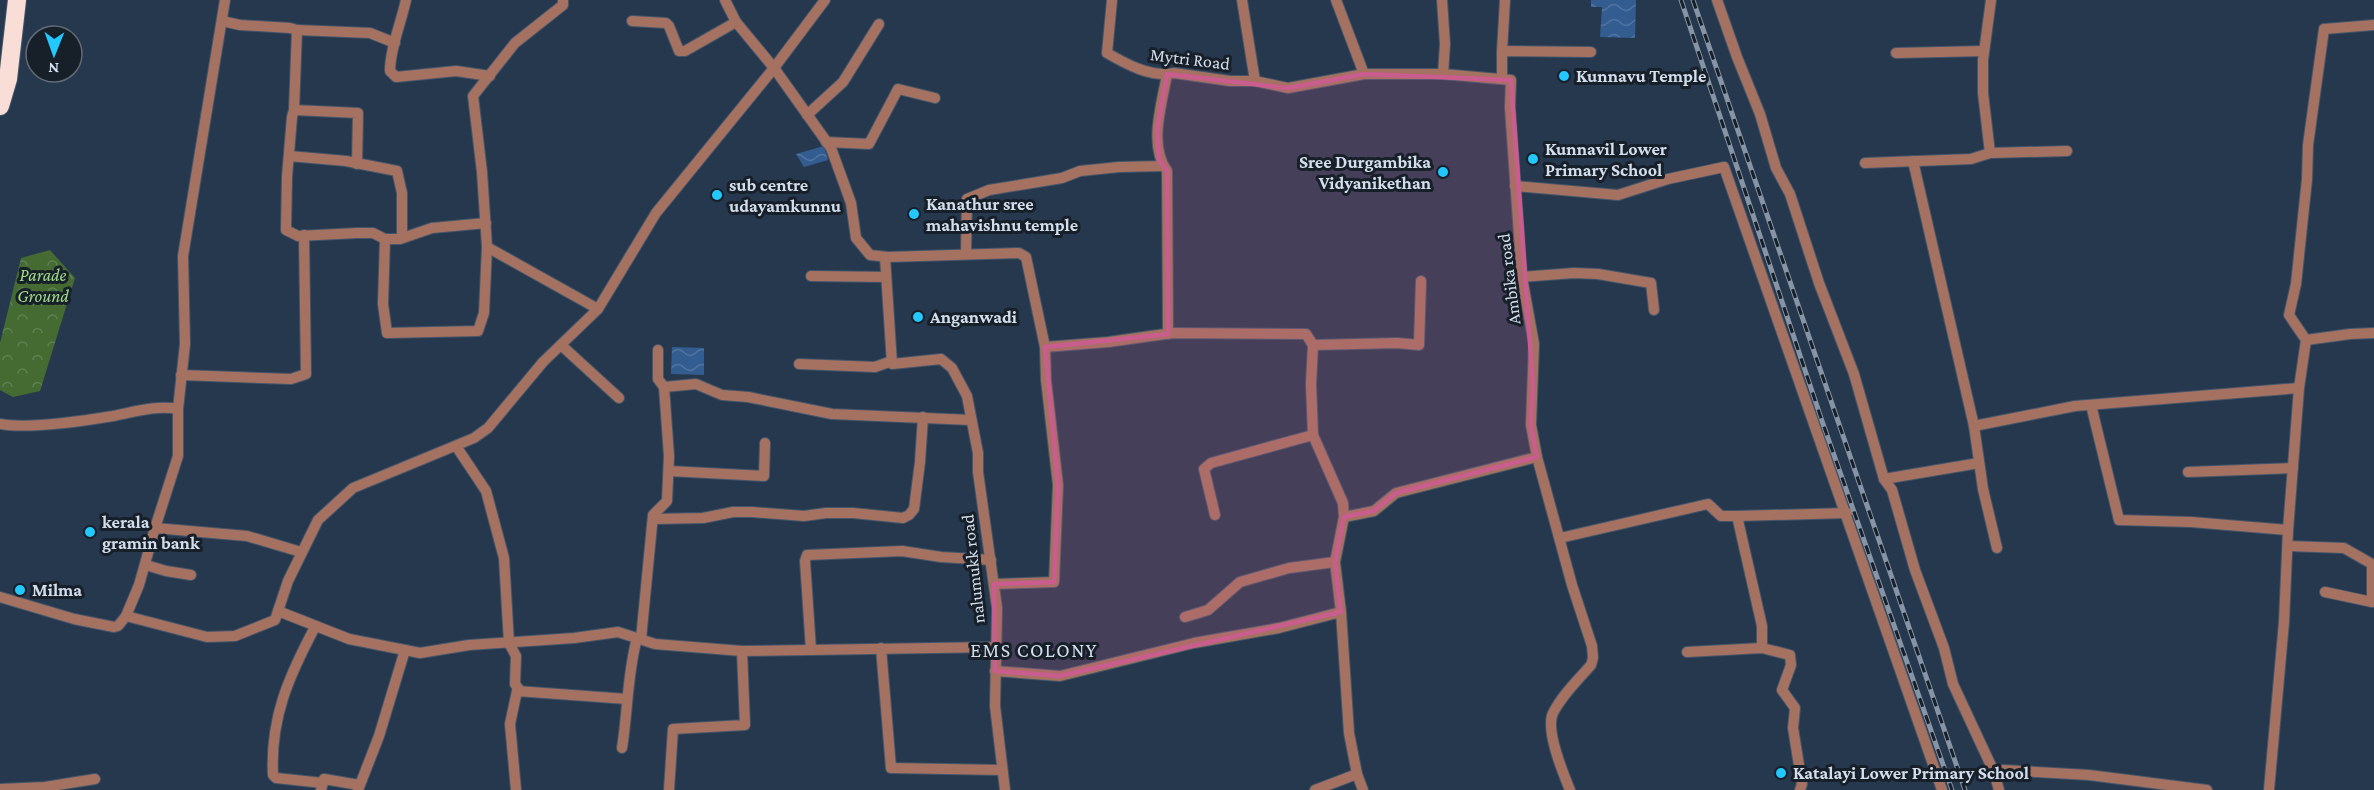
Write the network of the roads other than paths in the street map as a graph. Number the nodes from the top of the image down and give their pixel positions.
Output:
1 (6, 0) edge
2 (17, 0) edge
3 (225, 0) edge
4 (406, 0) edge
5 (563, 0) edge
6 (725, 0) edge
7 (825, 0) edge
8 (1112, 0) edge
9 (1242, 0) edge
10 (1336, 0) edge
11 (1442, 0) edge
12 (1505, 0) edge
13 (1718, 0) edge
14 (1991, 0) edge
15 (222, 21) junction
16 (632, 21) dead end
17 (736, 22) junction
18 (879, 24) dead end
19 (2374, 25) edge
20 (297, 30) junction
21 (395, 43) junction
22 (1502, 51) junction
23 (1984, 51) junction
24 (0, 52) edge
25 (1591, 52) dead end
26 (1896, 53) dead end
27 (774, 68) junction
28 (1167, 74) junction
29 (1364, 74) junction
30 (1443, 74) junction
31 (490, 76) junction
32 (1502, 79) junction
33 (1255, 81) junction
34 (935, 98) dead end
35 (0, 106) edge
36 (294, 110) junction
37 (807, 115) junction
38 (826, 141) junction
39 (2067, 151) dead end
40 (1990, 153) junction
41 (289, 156) junction
42 (1913, 161) junction
43 (1865, 163) dead end
44 (357, 164) junction
45 (1163, 166) junction
46 (1515, 186) junction
47 (486, 223) junction
48 (304, 236) junction
49 (402, 238) junction
50 (385, 239) junction
51 (487, 248) junction
52 (966, 253) junction
53 (885, 257) junction
54 (811, 276) dead end
55 (886, 277) junction
56 (1522, 277) junction
57 (1421, 281) dead end
58 (598, 309) junction
59 (1654, 310) dead end
60 (2374, 333) edge
61 (1168, 334) junction
62 (2306, 340) junction
63 (561, 345) junction
64 (1314, 345) junction
65 (1045, 347) junction
66 (658, 350) dead end
67 (892, 361) junction
68 (799, 364) dead end
69 (182, 375) junction
70 (664, 387) junction
71 (2299, 388) junction
72 (619, 398) dead end
73 (2091, 405) junction
74 (178, 409) junction
75 (923, 417) junction
76 (971, 420) junction
77 (0, 424) edge
78 (1974, 426) junction
79 (1313, 435) junction
80 (765, 443) dead end
81 (456, 446) junction
82 (1537, 457) junction
83 (1979, 463) junction
84 (2293, 468) junction
85 (669, 471) junction
86 (2188, 471) dead end
87 (1884, 479) junction
88 (1846, 513) junction
89 (1215, 515) dead end
90 (1737, 516) junction
91 (1344, 517) junction
92 (652, 519) junction
93 (155, 528) junction
94 (2288, 530) junction
95 (1560, 538) junction
96 (2288, 546) junction
97 (1996, 548) dead end
98 (301, 552) junction
99 (991, 560) junction
100 (1335, 562) junction
101 (146, 565) junction
102 (191, 574) dead end
103 (994, 584) junction
104 (2325, 592) dead end
105 (0, 597) edge
106 (2373, 602) edge
107 (278, 611) junction
108 (1341, 612) junction
109 (126, 616) junction
110 (1185, 617) dead end
111 (315, 627) junction
112 (639, 639) junction
113 (509, 643) junction
114 (996, 647) junction
115 (881, 648) junction
116 (1762, 648) junction
117 (405, 650) junction
118 (812, 650) junction
119 (742, 651) junction
120 (1687, 652) dead end
121 (995, 671) junction
122 (520, 691) junction
123 (627, 699) junction
124 (622, 748) dead end
125 (1002, 770) junction
126 (1994, 772) junction
127 (1357, 774) junction
128 (95, 779) dead end
129 (322, 786) edge
130 (358, 788) edge
131 (0, 789) edge
132 (516, 790) edge
133 (669, 790) edge
134 (1005, 790) edge
135 (1315, 790) edge
136 (1363, 790) edge
137 (1570, 790) edge
138 (1800, 790) edge
139 (1942, 790) edge
140 (1999, 790) edge
141 (2207, 790) edge
142 (2269, 790) edge

1 - 24 highway
2 - 35 highway
3 - 15 street
4 - 21 street
5 - 31 street
6 - 17 street
7 - 27 street
8 - 28 street, Mytri Road
9 - 33 street
10 - 29 street
11 - 30 street
12 - 22 street
13 - 87 street
14 - 23 street
15 - 20 street
15 - 69 street
16 - 17 street
17 - 27 street
18 - 37 street
19 - 62 street
20 - 21 street
20 - 36 street
21 - 31 street
22 - 25 street
22 - 32 street
23 - 26 street
23 - 40 street
27 - 37 street
27 - 58 street
28 - 33 street, Mytri Road
28 - 45 street
29 - 30 street
29 - 33 street
30 - 32 street
31 - 47 street
32 - 46 street, Ambika road
34 - 38 street
36 - 41 street
36 - 44 street
37 - 38 street
38 - 53 street
39 - 40 street
40 - 42 street
41 - 44 street
41 - 48 street
42 - 43 street
42 - 78 street
44 - 49 street
45 - 52 street
45 - 61 street
46 - 56 street, Ambika road
46 - 88 street
47 - 49 street
47 - 51 street
48 - 50 street
48 - 69 street
49 - 50 street
50 - 51 street
51 - 58 street
52 - 53 street
52 - 65 street
53 - 55 street
54 - 55 street
55 - 67 street
56 - 59 street
56 - 82 street, Ambika road
57 - 64 street
58 - 63 street
60 - 62 street
61 - 64 street
61 - 65 street
62 - 71 street
63 - 72 street
63 - 81 street
64 - 79 street
65 - 103 street
66 - 70 street
67 - 68 street
67 - 76 street, nalumukk road
69 - 74 street
70 - 75 street
70 - 85 street
71 - 73 street
71 - 84 street
73 - 78 street
73 - 94 street
74 - 77 street
74 - 93 street
75 - 76 street
75 - 92 street
76 - 99 street, nalumukk road
78 - 83 street
79 - 89 street
79 - 91 street
80 - 85 street
81 - 98 street
81 - 113 street
82 - 91 street
82 - 95 street, Ambika road
83 - 87 street
83 - 97 street
84 - 86 street
84 - 94 street
85 - 92 street
87 - 126 street
88 - 90 street
88 - 139 street
90 - 95 street
90 - 116 street
91 - 100 street
92 - 112 street
93 - 98 street
93 - 101 street
94 - 96 street
95 - 137 street, Ambika road
96 - 106 street
96 - 142 street
98 - 107 street
99 - 103 street, nalumukk road
99 - 118 street
100 - 108 street
100 - 110 street
101 - 102 street
101 - 109 street
103 - 114 street, nalumukk road
104 - 106 street
105 - 109 street
107 - 109 street
107 - 111 street
108 - 121 street
108 - 127 street
111 - 117 street
111 - 129 street
112 - 113 street
112 - 119 street
112 - 123 street
113 - 117 street
113 - 122 street
114 - 115 street
114 - 121 street, nalumukk road
115 - 118 street
115 - 125 street
116 - 120 street
116 - 138 street
117 - 130 street
118 - 119 street
119 - 133 street
121 - 125 street, nalumukk road
122 - 123 street
122 - 132 street
123 - 124 street
125 - 134 street, nalumukk road
126 - 140 street
126 - 141 street
127 - 135 street
127 - 136 street
128 - 131 street
129 - 130 street

